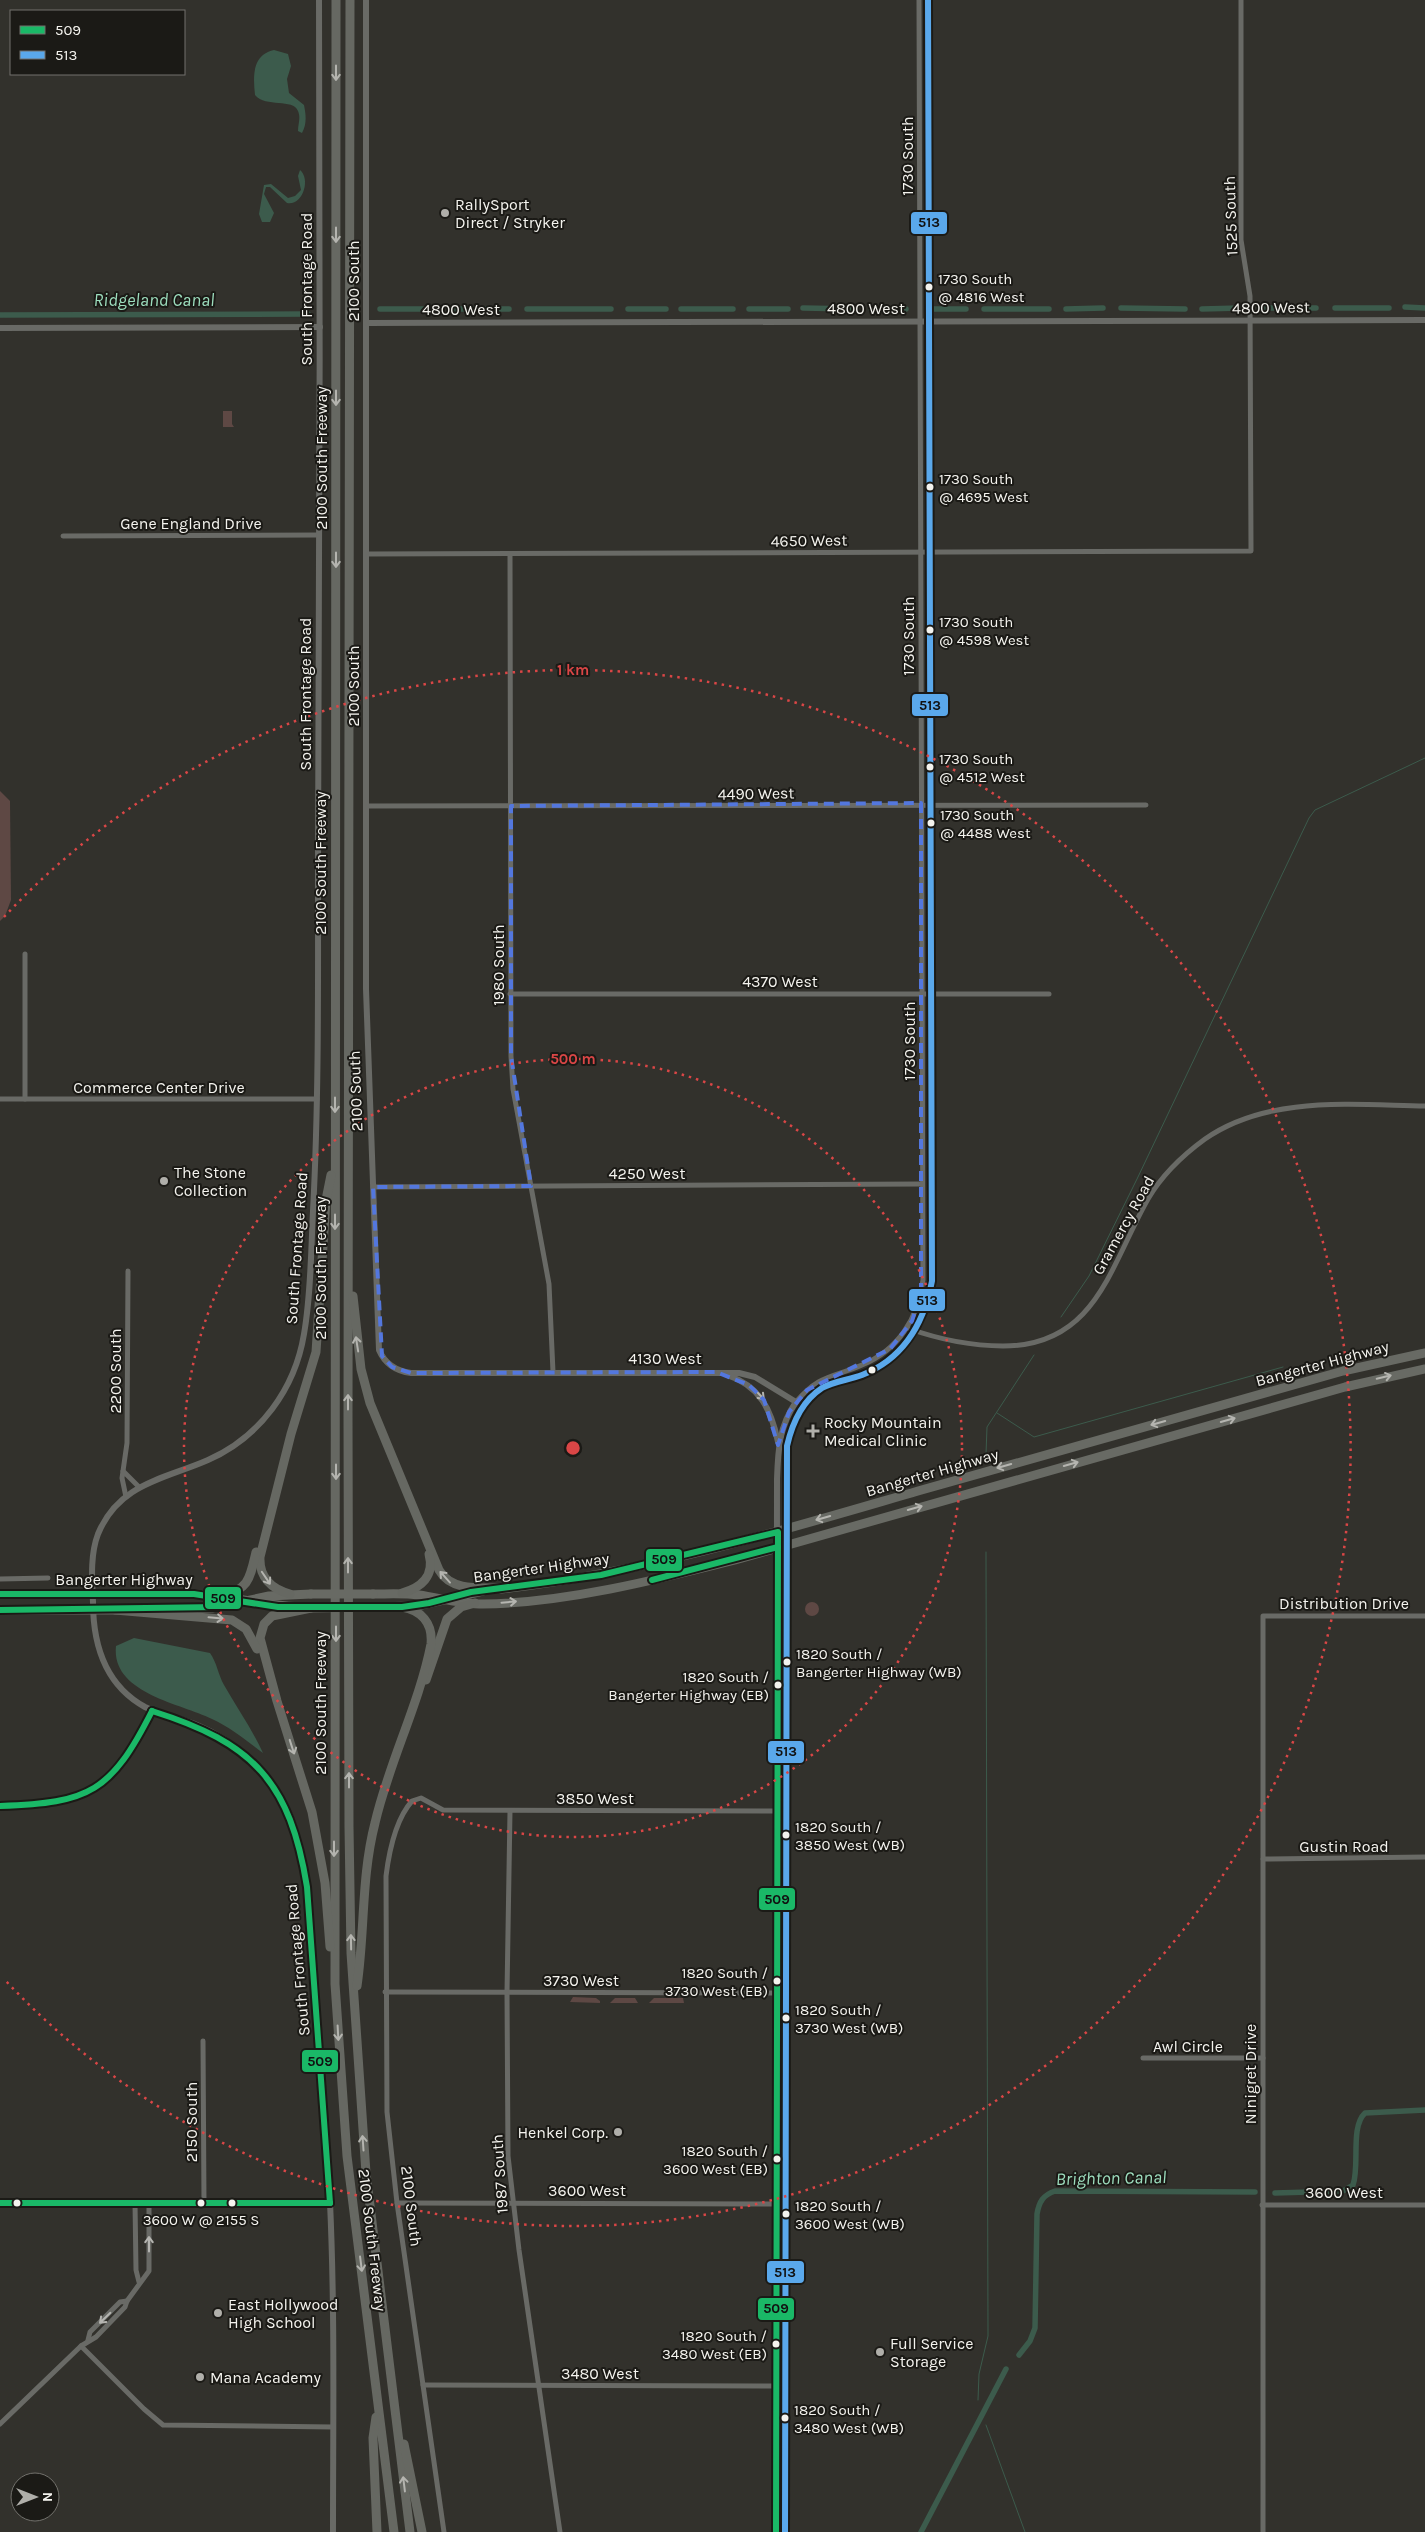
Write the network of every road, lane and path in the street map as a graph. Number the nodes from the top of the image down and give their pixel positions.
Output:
1 (319, 0) edge
2 (336, 0) edge
3 (350, 0) edge
4 (366, 0) edge
5 (919, 0) edge
6 (1241, 0) edge
7 (1425, 320) edge
8 (920, 322) junction
9 (1250, 322) junction
10 (367, 323) junction
11 (320, 327) junction
12 (0, 328) edge
13 (319, 535) junction
14 (63, 536) dead end
15 (920, 551) junction
16 (1251, 551) joint
17 (367, 554) junction
18 (510, 554) junction
19 (921, 803) junction
20 (1146, 805) dead end
21 (366, 806) junction
22 (511, 806) junction
23 (25, 954) dead end
24 (922, 993) junction
25 (510, 994) junction
26 (1049, 994) dead end
27 (0, 1099) edge
28 (25, 1099) junction
29 (317, 1099) junction
30 (1425, 1106) edge
31 (348, 1132) junction
32 (335, 1155) junction
33 (922, 1184) junction
34 (531, 1186) junction
35 (373, 1187) junction
36 (128, 1271) dead end
37 (907, 1328) junction
38 (1425, 1353) edge
39 (392, 1368) joint
40 (1425, 1369) edge
41 (553, 1372) junction
42 (716, 1372) junction
43 (796, 1402) junction
44 (778, 1445) junction
45 (285, 1464) junction
46 (123, 1471) junction
47 (139, 1487) junction
48 (126, 1496) junction
49 (415, 1515) junction
50 (778, 1532) junction
51 (778, 1547) junction
52 (48, 1578) dead end
53 (0, 1579) edge
54 (508, 1588) junction
55 (93, 1593) junction
56 (0, 1594) edge
57 (290, 1594) junction
58 (402, 1594) junction
59 (221, 1596) junction
60 (443, 1599) junction
61 (248, 1601) junction
62 (475, 1604) junction
63 (402, 1607) junction
64 (311, 1608) junction
65 (0, 1610) edge
66 (93, 1610) junction
67 (115, 1610) junction
68 (1263, 1616) joint
69 (1425, 1616) edge
70 (276, 1701) junction
71 (152, 1710) junction
72 (410, 1717) junction
73 (416, 1799) joint
74 (0, 1806) edge
75 (510, 1811) junction
76 (778, 1811) junction
77 (1425, 1857) edge
78 (1263, 1859) junction
79 (335, 1984) junction
80 (385, 1992) junction
81 (507, 1992) junction
82 (777, 1993) junction
83 (354, 2009) junction
84 (203, 2041) dead end
85 (1143, 2058) dead end
86 (1262, 2058) junction
87 (135, 2203) junction
88 (149, 2203) junction
89 (204, 2203) junction
90 (330, 2203) junction
91 (0, 2204) edge
92 (397, 2204) junction
93 (513, 2204) junction
94 (777, 2204) junction
95 (1262, 2205) junction
96 (1425, 2206) edge
97 (139, 2282) junction
98 (382, 2313) junction
99 (81, 2346) junction
100 (423, 2385) junction
101 (539, 2386) junction
102 (776, 2386) junction
103 (378, 2402) junction
104 (0, 2424) edge
105 (334, 2427) junction
106 (334, 2532) edge
107 (377, 2532) edge
108 (394, 2532) edge
109 (410, 2532) edge
110 (422, 2532) edge
111 (444, 2532) edge
112 (560, 2532) edge
113 (776, 2532) edge
114 (1263, 2532) edge

1 - 11 street, South Frontage Road
2 -> 32 highway, 2100 South Freeway
3 - 31 highway, 2100 South Freeway
4 - 10 street, 2100 South
5 - 8 street, 1730 South
6 - 9 street, 1525 South
7 - 9 street, 4800 West
8 - 9 street, 4800 West
8 - 10 street, 4800 West
8 - 15 street, 1730 South
9 - 16 street, 1525 South
10 - 17 street, 2100 South
11 - 12 street
11 - 13 street, South Frontage Road
13 - 14 street, Gene England Drive
13 - 29 street, South Frontage Road
15 - 16 street, 4650 West
15 - 18 street, 4650 West
15 - 19 street, 1730 South
17 - 18 street, 4650 West
17 - 21 street, 2100 South
18 - 22 street, 1980 South
19 - 20 street, 4490 West
19 - 22 street, 4490 West
19 - 24 street, 1730 South
21 - 22 street, 4490 West
21 - 35 street, 2100 South
22 - 25 street, 1980 South
23 - 28 street
24 - 25 street, 4370 West
24 - 26 street, 4370 West
24 - 33 street, 1730 South
25 - 34 street, 1980 South
27 - 28 street, Commerce Center Drive
28 - 29 street, Commerce Center Drive
29 - 47 street, South Frontage Road
30 - 37 street, Gramercy Road
49 -> 31 highway
83 -> 31 highway, 2100 South Freeway
32 - 45 highway
32 -> 79 highway, 2100 South Freeway
33 - 34 street, 4250 West
33 - 37 street, 1730 South
34 - 35 street, 4250 West
34 - 41 street, 1980 South
35 - 39 street, 2100 South
36 - 46 street, 2200 South
37 - 43 street
38 -> 50 highway, Bangerter Highway
39 - 41 street, 4130 West
51 -> 40 highway, Bangerter Highway
41 - 42 street, 4130 West
42 - 43 street, 4130 West
42 -> 44 street
43 - 44 street
44 - 50 street
45 -> 57 highway
45 - 59 highway
46 - 47 street
46 - 48 street, 2200 South
47 - 48 street, South Frontage Road
48 - 55 street, South Frontage Road
54 -> 49 highway
49 - 58 highway
50 - 51 street
50 - 54 highway, Bangerter Highway
62 -> 51 highway, Bangerter Highway
51 - 76 street
52 - 53 street
54 - 60 highway, Bangerter Highway
55 - 56 highway, Bangerter Highway
55 - 59 highway, Bangerter Highway
55 - 66 street, South Frontage Road
57 - 58 highway, Bangerter Highway, bridge
57 - 61 highway, Bangerter Highway
58 - 60 highway, Bangerter Highway
59 - 61 highway, Bangerter Highway
60 - 62 highway, Bangerter Highway
60 - 63 highway, Bangerter Highway
61 - 64 highway, Bangerter Highway
61 - 67 highway, Bangerter Highway
62 - 72 highway
63 - 64 highway, Bangerter Highway, bridge
63 - 72 highway
64 - 70 highway
65 - 66 highway, Bangerter Highway
66 - 67 highway, Bangerter Highway
66 - 71 street, South Frontage Road
67 -> 70 highway
68 - 69 street, Distribution Drive
68 - 78 street, Ninigret Drive
70 -> 79 highway
71 - 74 street
71 - 90 street, South Frontage Road
72 - 83 highway
73 - 75 street, 3850 West
73 - 80 street, 2100 South
75 - 76 street, 3850 West
75 - 81 street, 1987 South
76 - 82 street
77 - 78 street, Gustin Road
78 - 86 street, Ninigret Drive
79 -> 103 highway, 2100 South Freeway
80 - 81 street, 3730 West
80 - 92 street, 2100 South
81 - 82 street, 3730 West
81 - 93 street, 1987 South
82 - 94 street
98 -> 83 highway, 2100 South Freeway
84 - 89 street, 2150 South
85 - 86 street, Awl Circle
86 - 95 street, Ninigret Drive
87 - 88 street
87 - 91 street
87 - 97 street
88 - 89 street
97 -> 88 street
89 - 90 street
90 - 105 street, South Frontage Road
92 - 93 street, 3600 West
92 - 100 street, 2100 South
93 - 94 street, 3600 West
93 - 101 street, 1987 South
94 - 102 street
95 - 96 street, 3600 West
95 - 114 street, Ninigret Drive
97 - 99 street
109 -> 98 highway, 2100 South Freeway
98 - 110 highway
99 - 104 street
99 - 105 street
100 - 101 street, 3480 West
100 - 111 street, 2100 South
101 - 102 street, 3480 West
101 - 112 street, 1987 South
102 - 113 street
103 - 107 highway
103 - 108 highway, 2100 South Freeway
105 - 106 street, South Frontage Road

